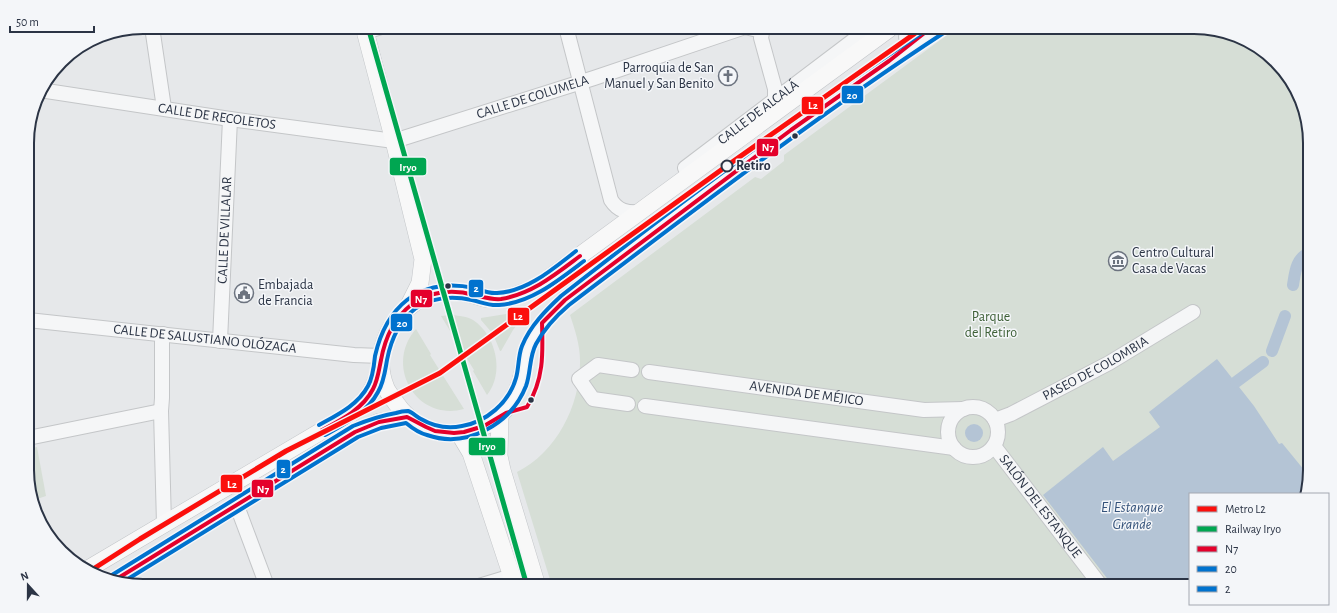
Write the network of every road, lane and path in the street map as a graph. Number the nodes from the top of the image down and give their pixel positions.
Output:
1 (153, 34) edge
2 (371, 34) edge
3 (568, 34) edge
4 (724, 34) edge
5 (761, 34) edge
6 (862, 34) edge
7 (882, 34) edge
8 (907, 34) edge
9 (923, 34) edge
10 (931, 34) edge
11 (889, 61) junction
12 (580, 82) junction
13 (47, 91) edge
14 (775, 100) junction
15 (164, 108) junction
16 (230, 119) junction
17 (394, 141) junction
18 (775, 143) junction
19 (646, 208) junction
20 (408, 307) junction
21 (1193, 312) dead end
22 (34, 321) edge
23 (163, 334) junction
24 (220, 341) junction
25 (381, 360) junction
26 (632, 370) dead end
27 (649, 372) dead end
28 (628, 404) dead end
29 (645, 406) dead end
30 (964, 409) junction
31 (161, 411) junction
32 (500, 415) junction
33 (407, 418) junction
34 (995, 420) junction
35 (459, 433) junction
36 (34, 437) edge
37 (994, 446) junction
38 (954, 448) junction
39 (237, 506) junction
40 (164, 524) junction
41 (92, 566) edge
42 (121, 577) edge
43 (264, 579) edge
44 (512, 579) edge
45 (535, 579) edge
46 (1096, 579) edge

1 - 15 street
2 - 17 main road
3 - 12 street
4 - 12 street, CALLE DE COLUMELA
5 - 14 street
6 - 14 street, CALLE DE ALCALÁ
7 - 19 main road, CALLE DE ALCALÁ
8 - 18 main road, CALLE DE ALCALÁ
9 - 11 main road, CALLE DE ALCALÁ
10 - 11 main road
11 - 18 main road, CALLE DE ALCALÁ
12 - 17 street, CALLE DE COLUMELA
12 - 19 street
13 - 15 street, CALLE DE RECOLETOS
14 - 19 street, CALLE DE ALCALÁ
15 - 16 street, CALLE DE RECOLETOS
16 - 17 street, CALLE DE RECOLETOS
16 - 24 street, CALLE DE VILLALAR
17 - 20 main road
18 - 32 main road, CALLE DE ALCALÁ
19 - 20 main road, CALLE DE ALCALÁ
20 - 25 main road
21 - 34 street, PASEO DE COLOMBIA
22 - 23 street, CALLE DE SALUSTIANO OLÓZAGA
23 - 24 street, CALLE DE SALUSTIANO OLÓZAGA
23 - 31 street
24 - 25 street, CALLE DE SALUSTIANO OLÓZAGA
25 - 33 main road
25 - 40 main road
26 - 28 street
27 - 30 street, AVENIDA DE MÉJICO
29 - 38 street
30 - 34 street
30 - 38 street
31 - 36 street
31 - 40 street
32 - 35 main road, CALLE DE ALCALÁ
32 - 45 main road
33 - 35 main road, CALLE DE ALCALÁ
33 - 39 main road
34 - 37 street
35 - 44 main road
37 - 38 street
37 - 46 street, SALÓN DEL ESTANQUE
39 - 42 main road
39 - 43 street
40 - 41 main road

